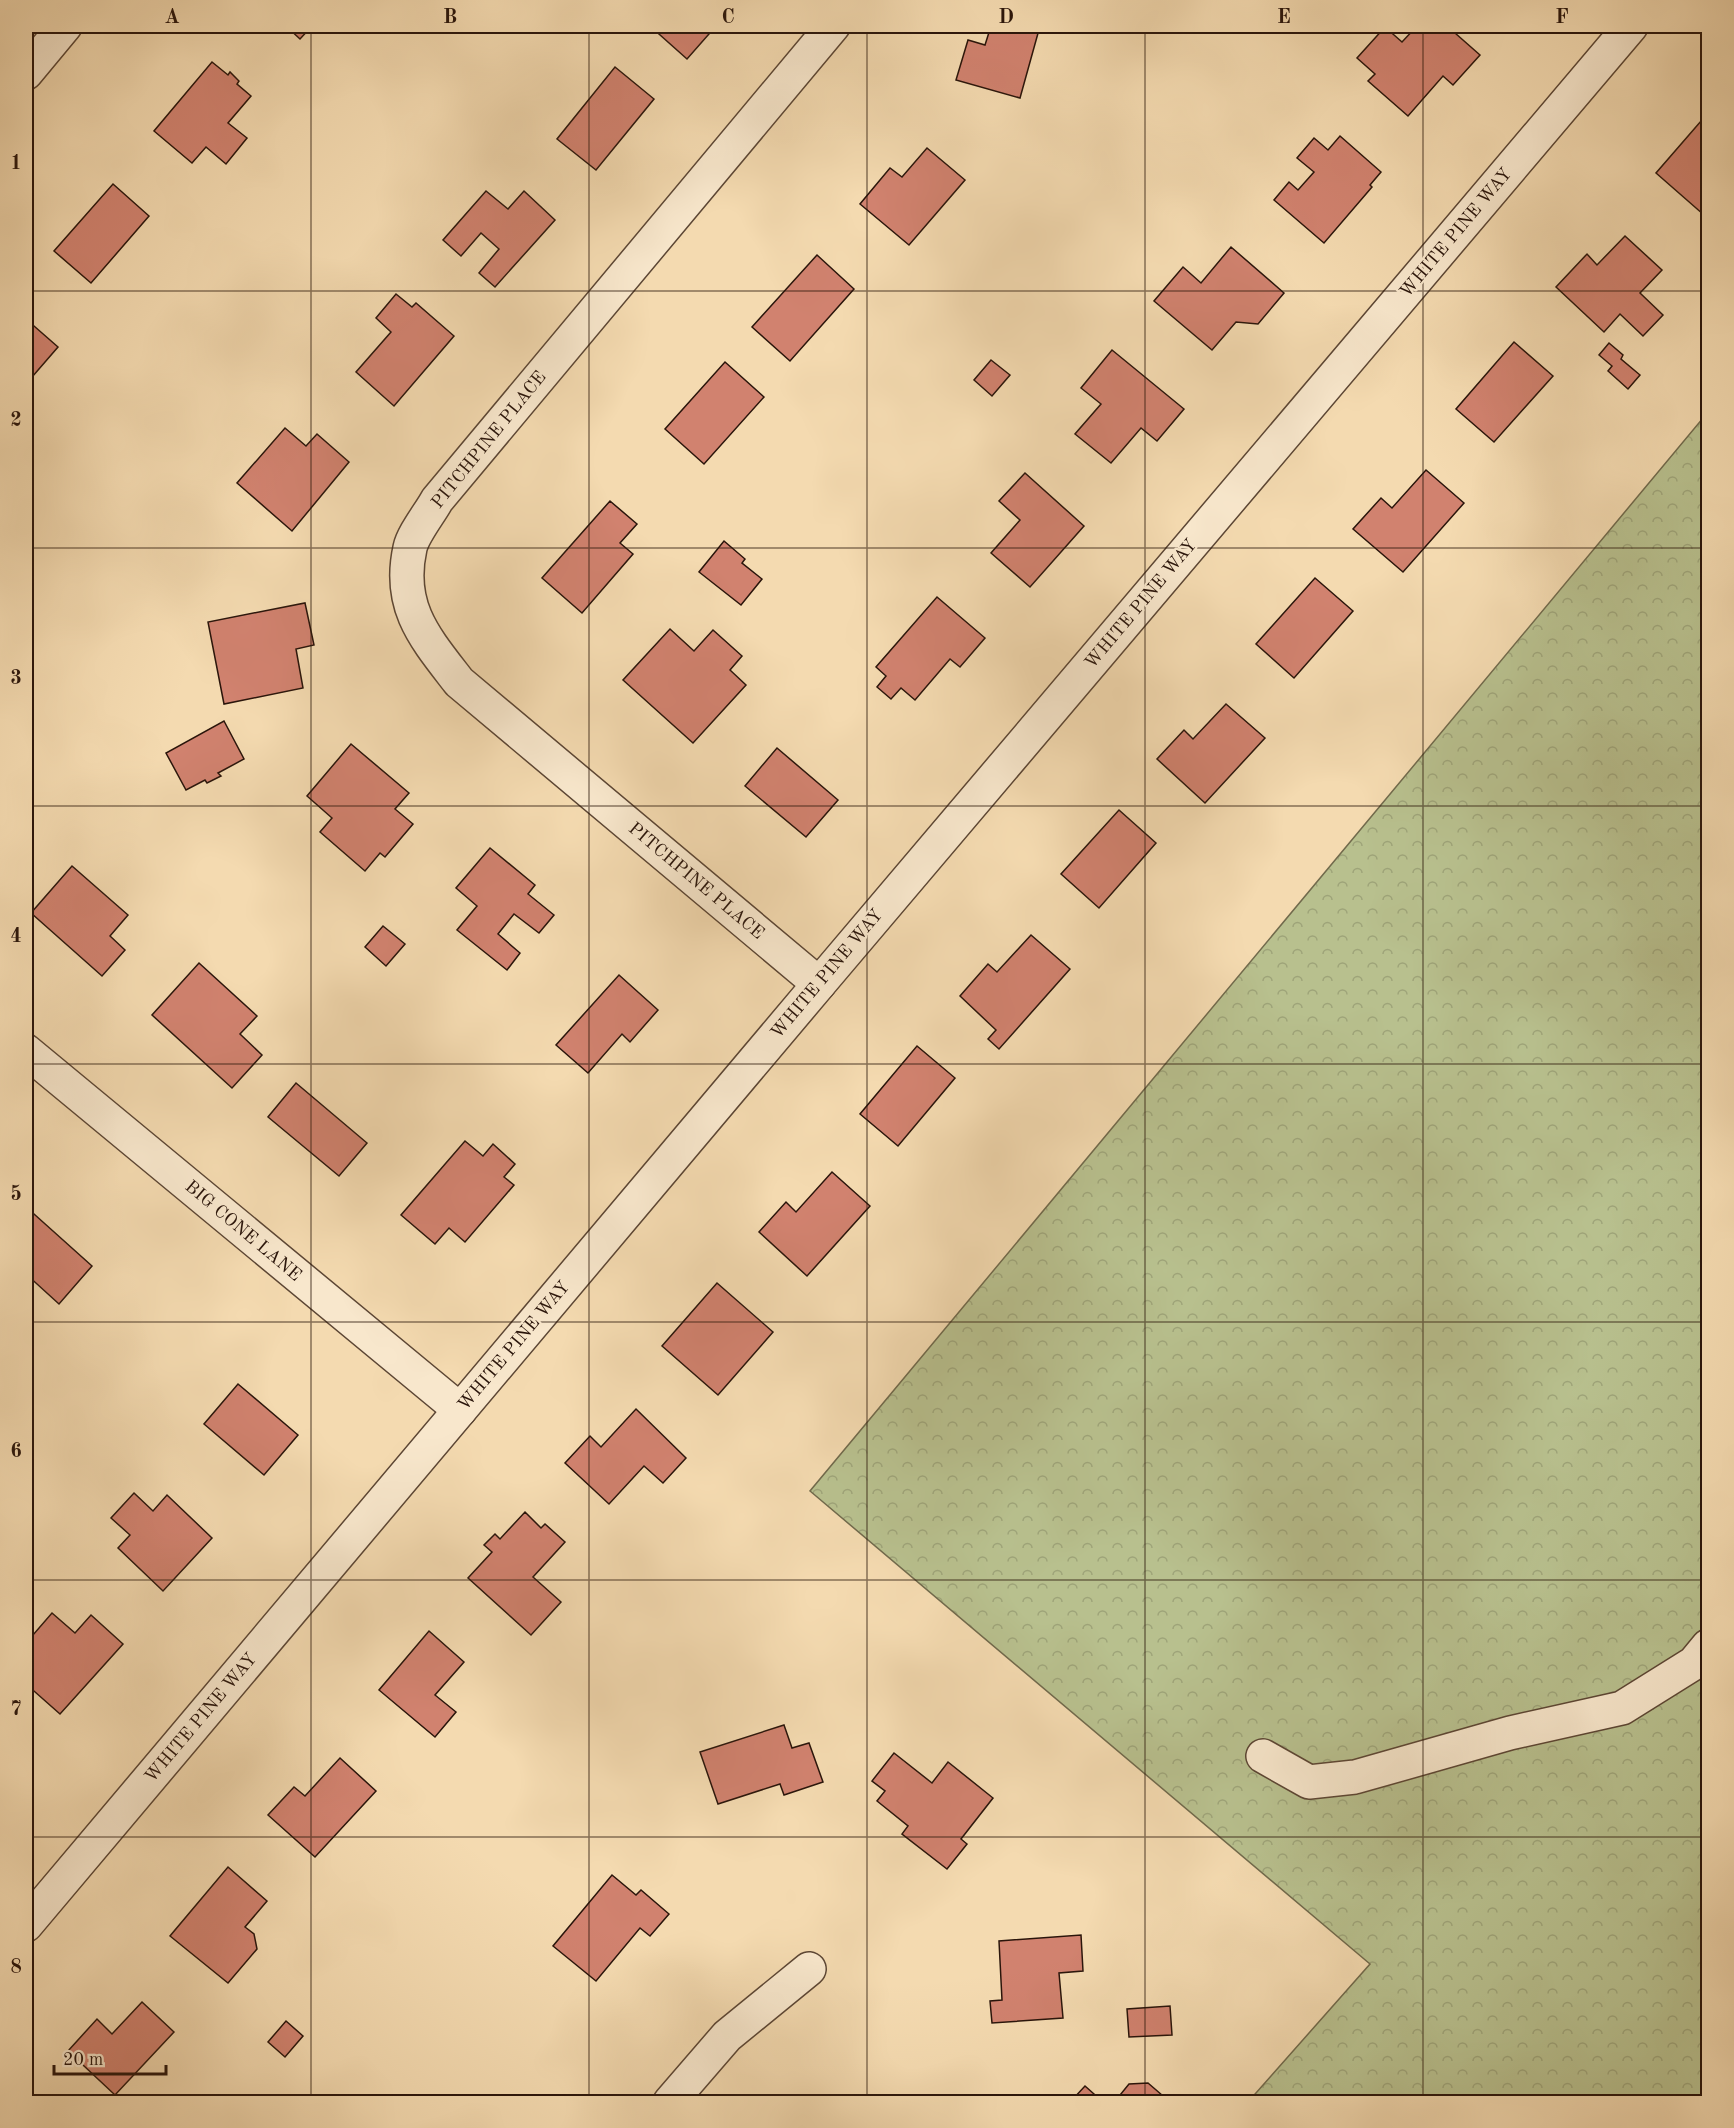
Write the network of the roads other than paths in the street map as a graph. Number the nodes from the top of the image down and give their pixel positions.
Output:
1 (65, 26) edge
2 (832, 26) edge
3 (1631, 26) edge
4 (26, 73) edge
5 (819, 984) junction
6 (26, 1051) edge
7 (460, 1410) junction
8 (1708, 1646) edge
9 (1263, 1756) dead end
10 (26, 1925) edge
11 (809, 1969) dead end
12 (670, 2103) edge

1 - 4 street
2 - 5 street, PITCHPINE PLACE
3 - 5 street, WHITE PINE WAY
5 - 7 street, WHITE PINE WAY
6 - 7 street, BIG CONE LANE
7 - 10 street, WHITE PINE WAY
8 - 9 street
11 - 12 street

